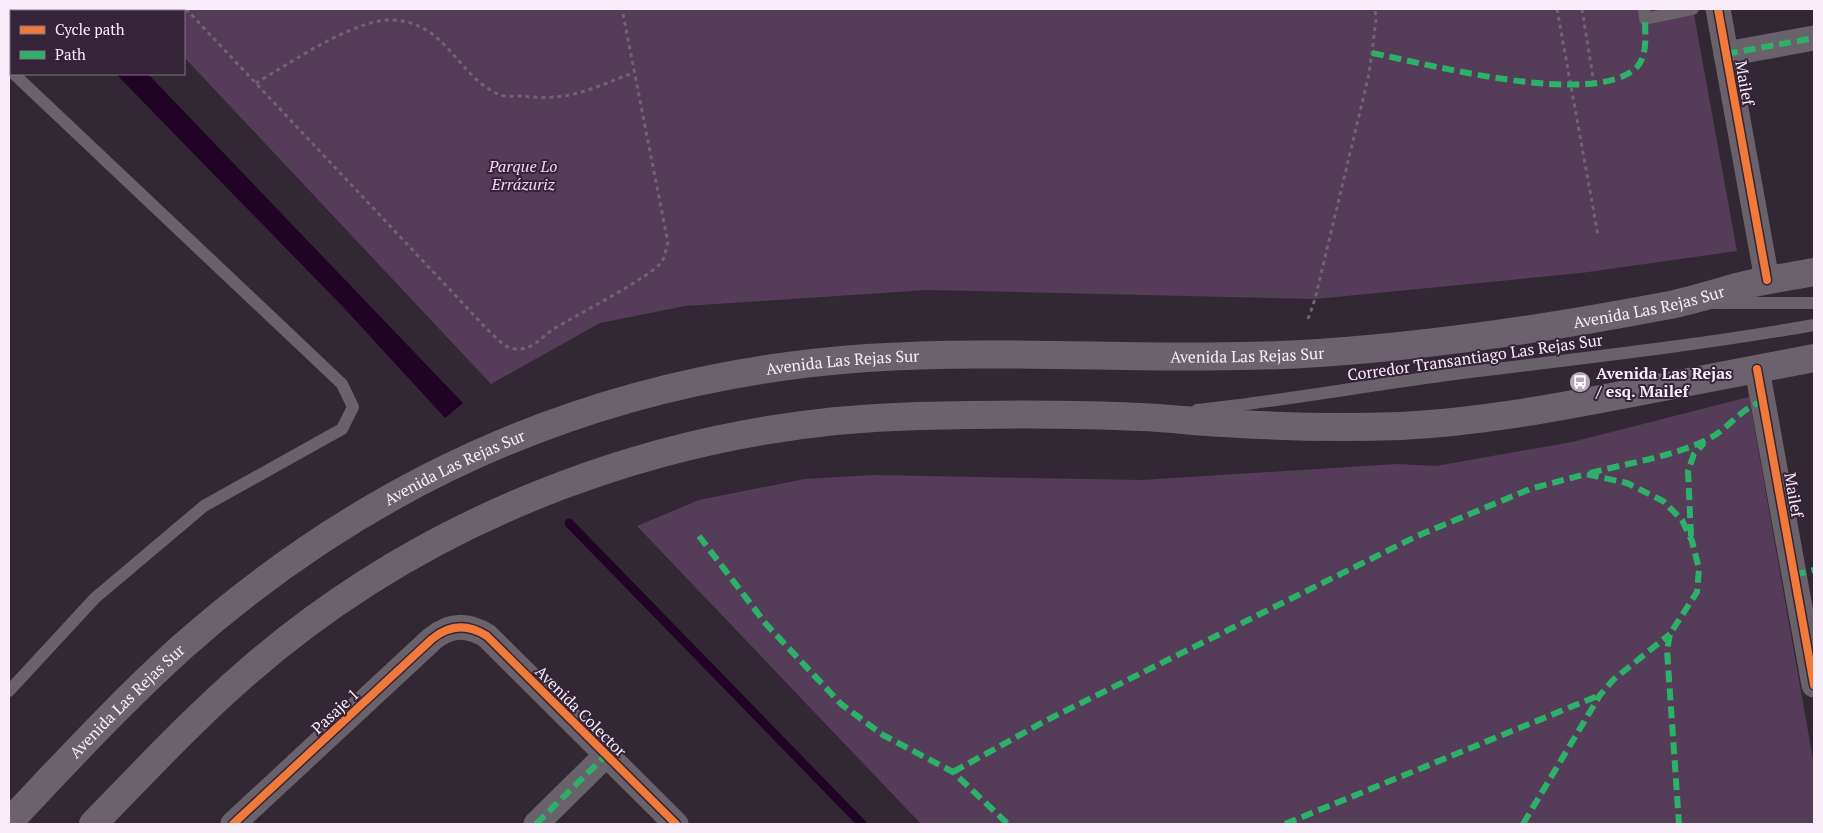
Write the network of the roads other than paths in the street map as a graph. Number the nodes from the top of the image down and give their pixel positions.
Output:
1 (1644, 9) edge
2 (1693, 9) edge
3 (1718, 9) edge
4 (1814, 38) edge
5 (1726, 54) junction
6 (15, 75) edge
7 (1814, 272) edge
8 (1768, 280) junction
9 (1814, 303) edge
10 (1676, 304) junction
11 (1814, 325) edge
12 (1814, 358) edge
13 (1757, 369) junction
14 (1140, 417) junction
15 (1804, 572) edge
16 (461, 627) joint
17 (1814, 685) edge
18 (9, 691) edge
19 (606, 755) junction
20 (9, 822) edge
21 (93, 824) edge
22 (233, 824) edge
23 (536, 824) edge
24 (676, 824) edge

1 - 2 lane
3 - 5 street, Mailef
4 - 5 street
5 - 8 street, Mailef
6 - 18 lane
7 - 8 main road, Avenida Las Rejas Sur
8 - 10 main road, Avenida Las Rejas Sur
9 - 10 lane
10 - 20 main road, Avenida Las Rejas Sur
11 - 14 lane, Corredor Transantiago Las Rejas Sur
12 - 13 main road
13 - 14 main road
13 - 15 street, Mailef
14 - 21 main road
15 - 17 street, Mailef
16 - 19 street, Avenida Colector
16 - 22 street, Pasaje 1
19 - 23 street
19 - 24 street, Avenida Colector

